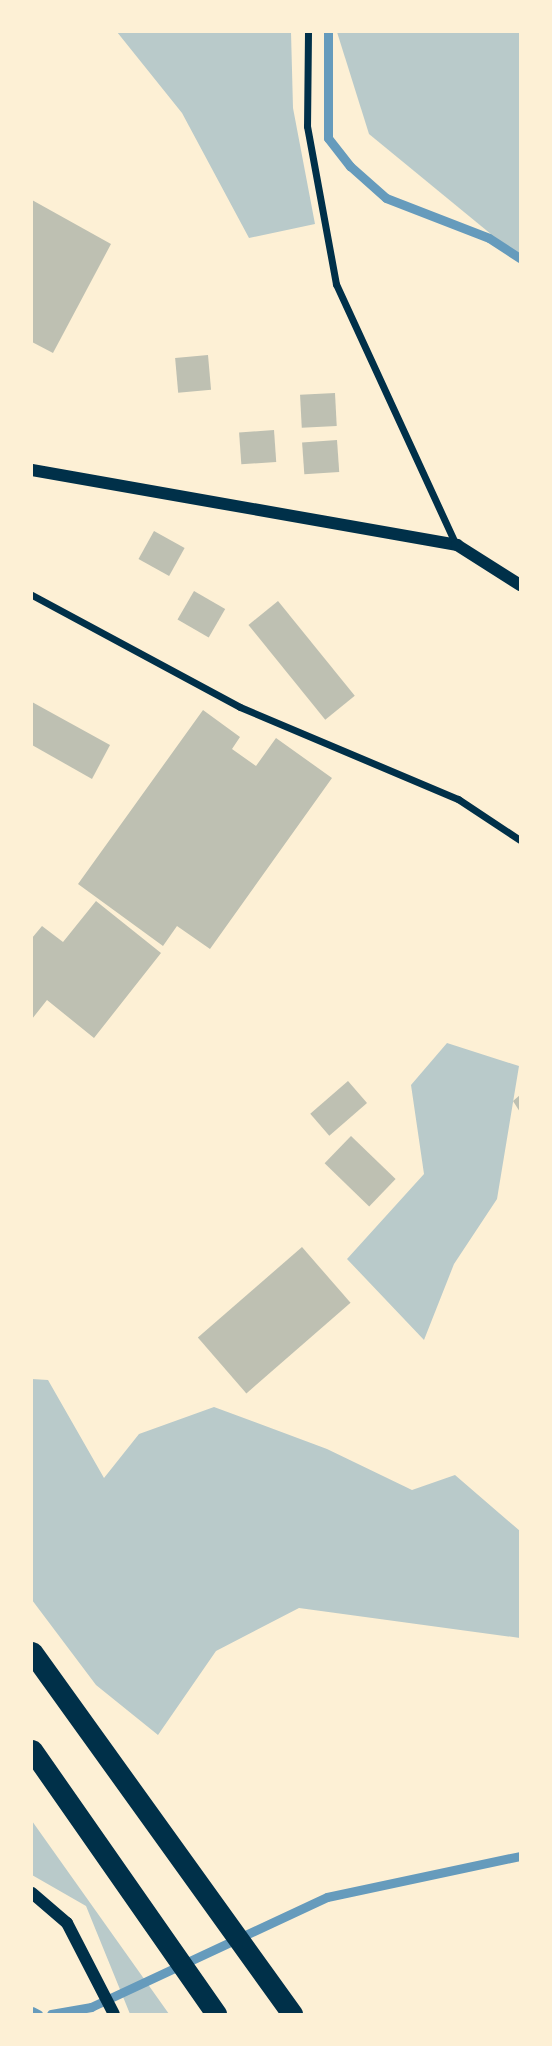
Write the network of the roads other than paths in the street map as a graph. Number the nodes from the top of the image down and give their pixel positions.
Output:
1 (308, 32) edge
2 (32, 470) edge
3 (457, 545) junction
4 (520, 585) edge
5 (32, 595) edge
6 (520, 840) edge
7 (32, 1652) edge
8 (32, 1750) edge
9 (32, 1893) edge
10 (114, 2014) edge
11 (216, 2014) edge
12 (292, 2014) edge

1 - 3 street
2 - 3 street
3 - 4 street
5 - 6 street
7 - 12 highway
8 - 11 highway
9 - 10 street

